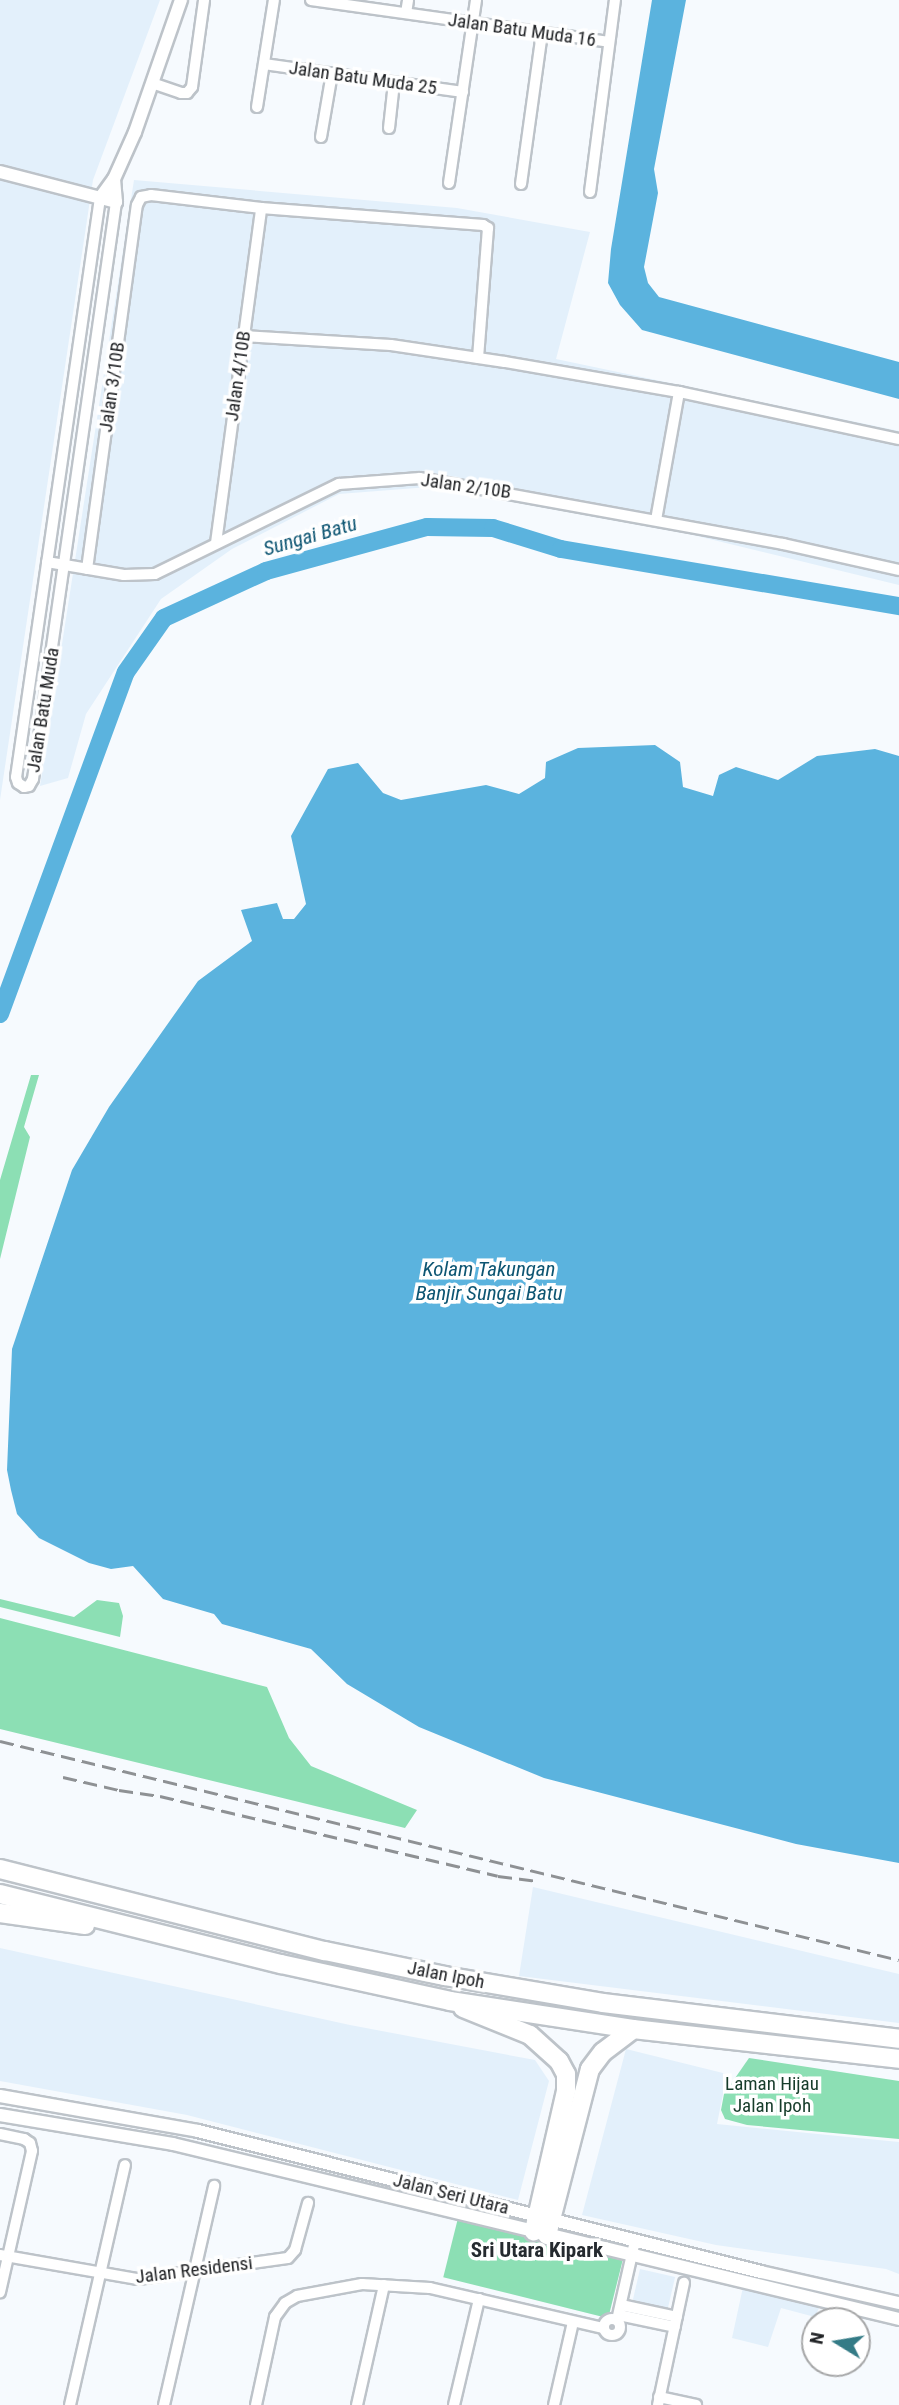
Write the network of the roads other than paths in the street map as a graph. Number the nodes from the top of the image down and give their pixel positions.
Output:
1 (181, 0) edge
2 (204, 0) edge
3 (274, 0) edge
4 (311, 0) edge
5 (408, 0) edge
6 (476, 0) edge
7 (615, 0) edge
8 (340, 2) edge
9 (406, 13) junction
10 (473, 23) junction
11 (542, 32) junction
12 (609, 42) junction
13 (264, 64) junction
14 (332, 73) junction
15 (152, 83) junction
16 (394, 83) junction
17 (463, 92) junction
18 (257, 107) dead end
19 (389, 128) dead end
20 (321, 137) dead end
21 (0, 172) edge
22 (114, 179) junction
23 (449, 183) dead end
24 (522, 184) dead end
25 (590, 192) dead end
26 (100, 198) junction
27 (116, 201) junction
28 (261, 208) junction
29 (243, 337) junction
30 (478, 358) junction
31 (679, 392) junction
32 (899, 439) edge
33 (656, 520) junction
34 (216, 543) junction
35 (47, 562) junction
36 (65, 565) junction
37 (87, 569) junction
38 (899, 570) edge
39 (0, 1861) edge
40 (0, 1869) edge
41 (0, 1894) edge
42 (138, 1904) junction
43 (0, 1913) edge
44 (0, 1922) edge
45 (64, 1923) junction
46 (134, 1929) junction
47 (450, 2001) junction
48 (633, 2029) junction
49 (899, 2039) edge
50 (893, 2060) edge
51 (0, 2096) edge
52 (0, 2115) edge
53 (0, 2134) edge
54 (124, 2165) dead end
55 (214, 2186) dead end
56 (308, 2203) dead end
57 (543, 2226) junction
58 (635, 2241) junction
59 (632, 2255) junction
60 (4, 2256) edge
61 (195, 2272) junction
62 (99, 2273) junction
63 (684, 2283) dead end
64 (384, 2286) junction
65 (0, 2292) edge
66 (479, 2299) junction
67 (899, 2303) edge
68 (619, 2313) junction
69 (899, 2319) edge
70 (573, 2322) junction
71 (676, 2322) junction
72 (658, 2401) edge
73 (70, 2405) edge
74 (164, 2405) edge
75 (256, 2405) edge
76 (357, 2405) edge
77 (454, 2405) edge
78 (554, 2405) edge
79 (696, 2405) edge

1 - 15 street
2 - 15 street
3 - 13 street
4 - 8 street, Jalan Batu Muda 16
5 - 9 street
6 - 10 street
7 - 12 street
8 - 9 street, Jalan Batu Muda 16
9 - 10 street, Jalan Batu Muda 16
10 - 11 street, Jalan Batu Muda 16
10 - 17 street
11 - 12 street, Jalan Batu Muda 16
11 - 24 street
12 - 25 street
13 - 14 street, Jalan Batu Muda 25
13 - 18 street
14 - 16 street, Jalan Batu Muda 25
14 - 20 street
15 - 22 street
16 - 17 street, Jalan Batu Muda 25
16 - 19 street
17 - 23 street
21 - 26 street
22 - 26 street
22 - 27 street
26 - 27 street
26 - 35 street, Jalan Batu Muda
27 - 36 street, Jalan Batu Muda
28 - 29 street, Jalan 4/10B
28 - 30 street
28 - 37 street, Jalan 3/10B
29 - 30 street
29 - 34 street, Jalan 4/10B
30 - 31 street
31 - 32 street
31 - 33 street
33 - 34 street, Jalan 2/10B
33 - 38 street, Jalan 2/10B
34 - 37 street, Jalan 2/10B
35 - 36 street, Jalan 2/10B
35 - 36 street, Jalan Batu Muda
36 - 37 street, Jalan 2/10B
39 - 42 highway
40 - 42 highway, Jalan Ipoh
41 - 46 highway, Jalan Ipoh
42 - 49 highway, Jalan Ipoh
43 - 45 highway
44 - 45 street
45 - 46 highway
46 - 47 highway, Jalan Ipoh
47 - 48 highway, Jalan Ipoh
47 - 57 highway
48 - 50 highway, Jalan Ipoh
48 - 57 highway
51 - 57 street, Jalan Seri Utara
52 - 57 street, Jalan Seri Utara
53 - 60 street
54 - 62 street
55 - 61 street
56 - 61 street, Jalan Residensi
57 - 58 street, Jalan Seri Utara
57 - 59 street, Jalan Seri Utara
58 - 59 street
58 - 67 street, Jalan Seri Utara
59 - 68 street
59 - 69 street, Jalan Seri Utara
60 - 62 street, Jalan Residensi
60 - 65 street
61 - 62 street, Jalan Residensi
61 - 74 street
62 - 73 street
63 - 71 street
64 - 66 street
64 - 75 street
64 - 76 street
66 - 70 street
66 - 77 street
68 - 70 street
68 - 71 street
70 - 78 street
71 - 72 street
72 - 79 street

